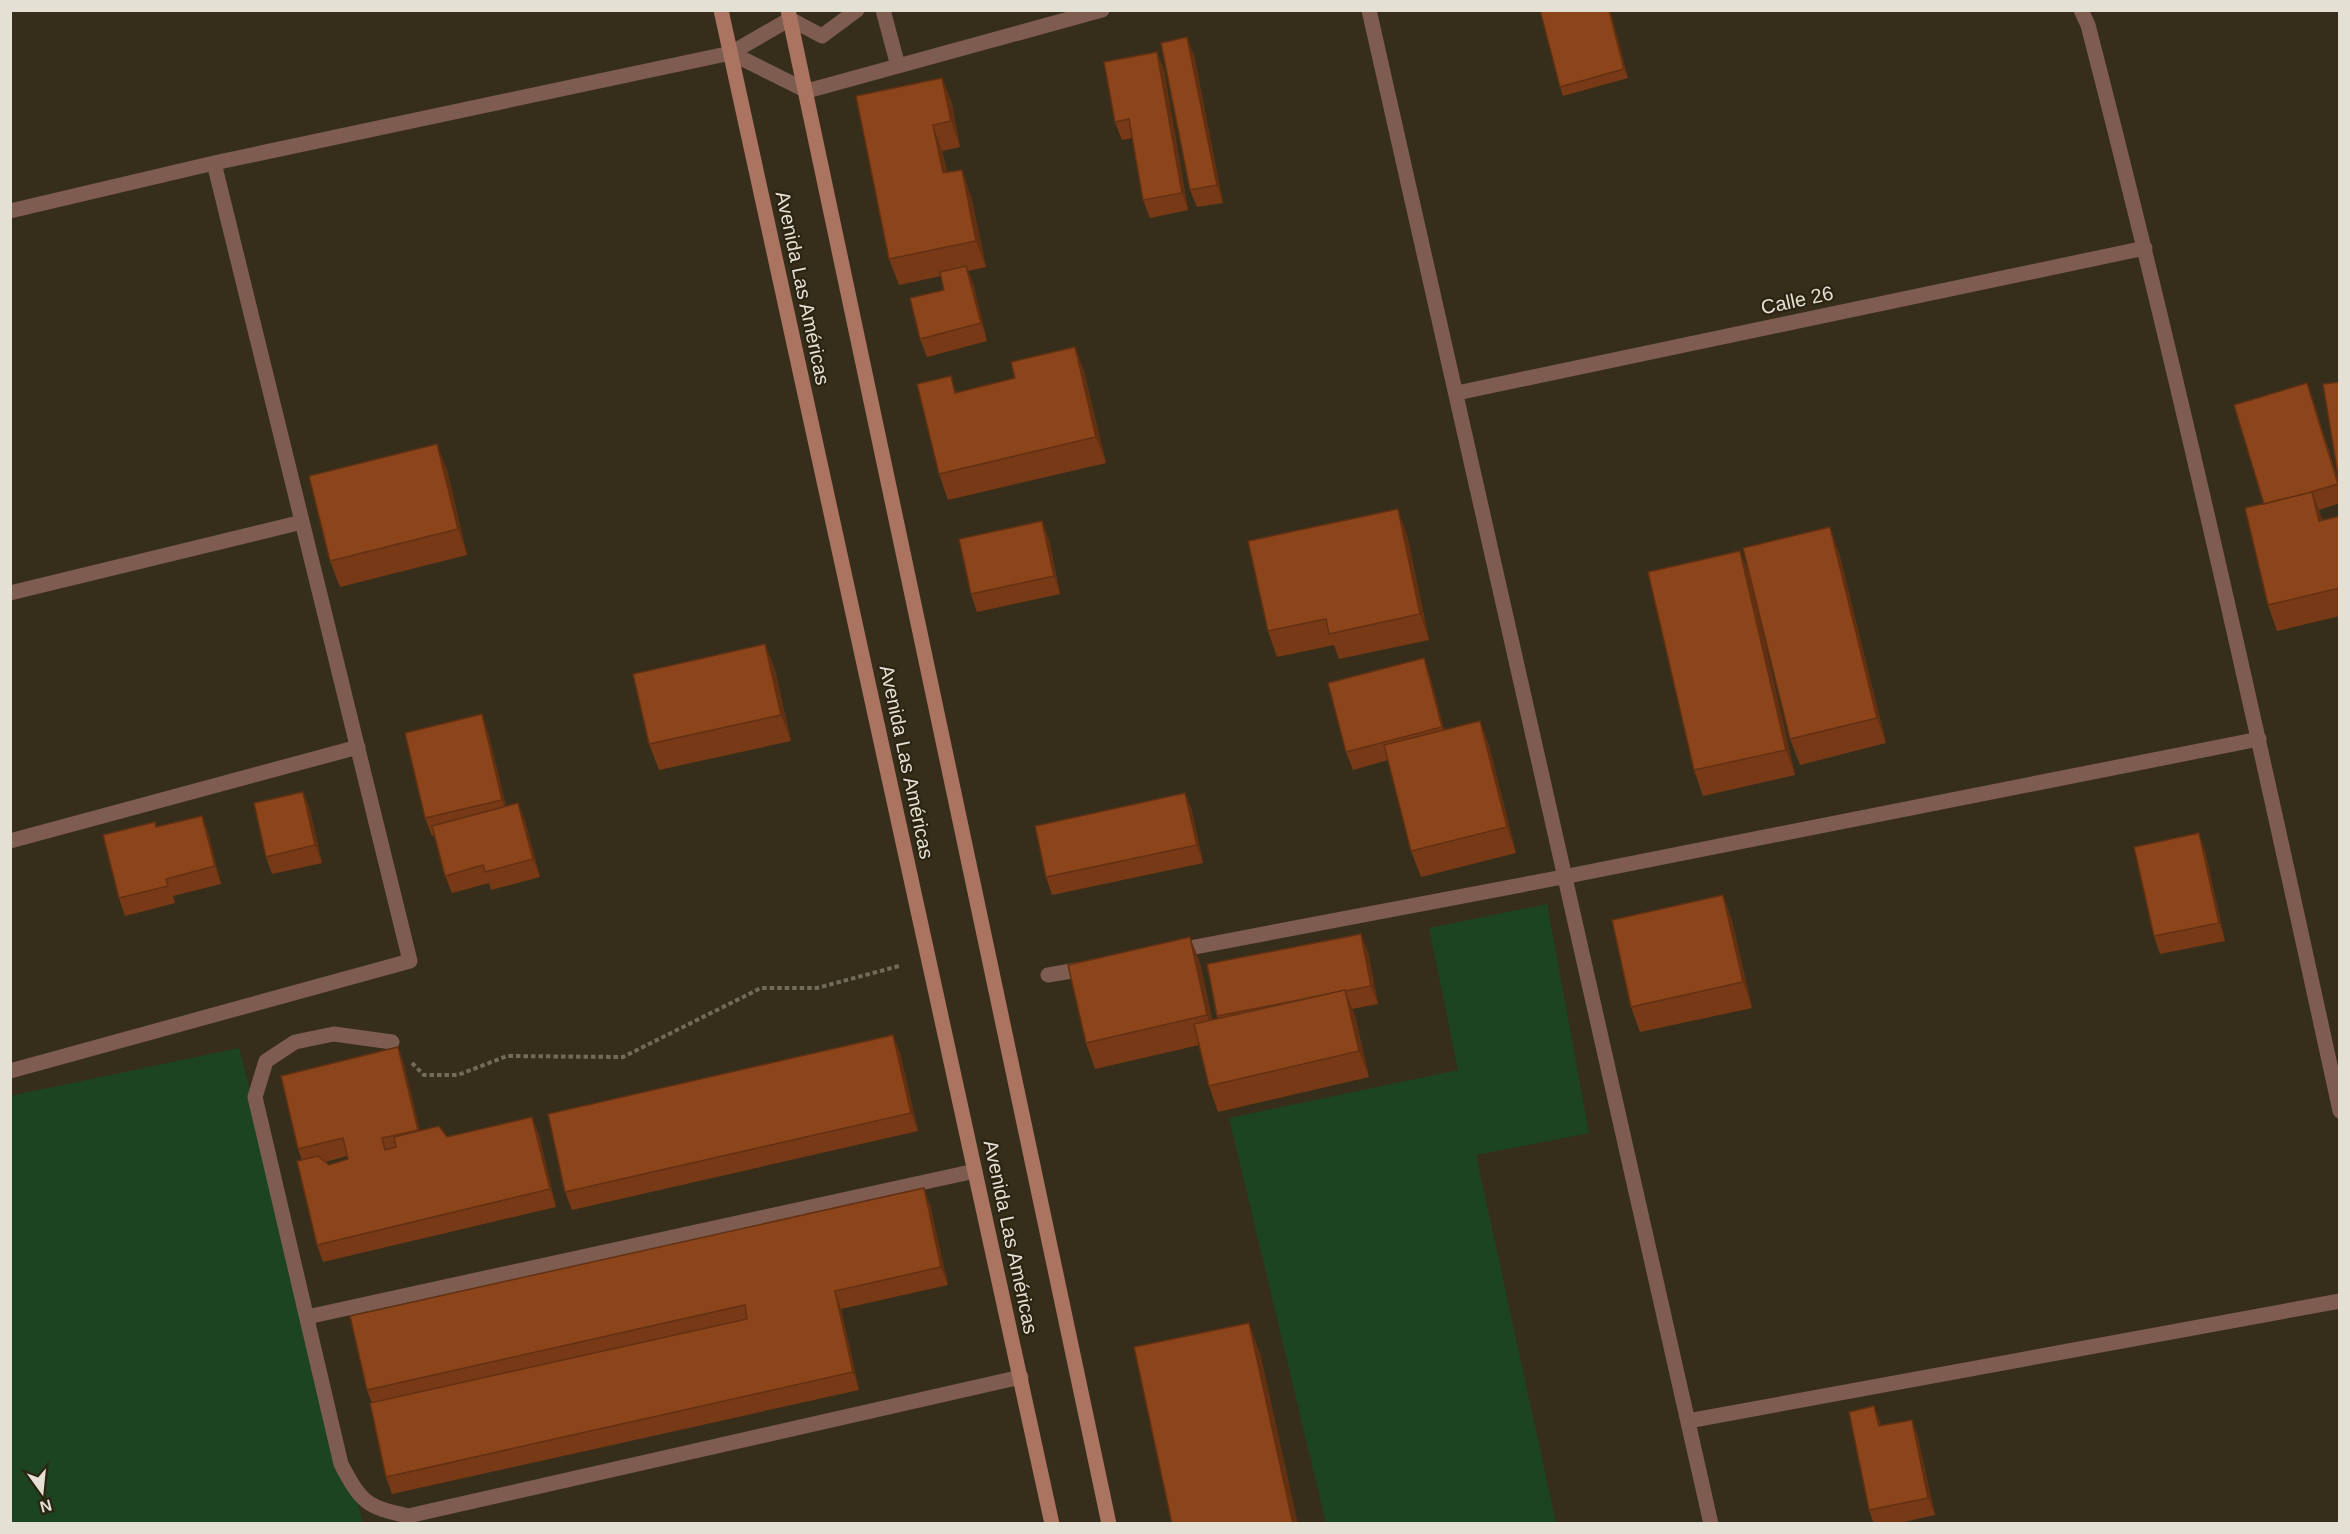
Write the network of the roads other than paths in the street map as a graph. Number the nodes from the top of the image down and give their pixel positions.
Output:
1 (721, 10) edge
2 (857, 10) edge
3 (883, 10) edge
4 (1102, 10) edge
5 (1369, 10) edge
6 (2081, 10) edge
7 (789, 15) edge
8 (730, 53) junction
9 (898, 66) junction
10 (807, 91) junction
11 (214, 163) junction
12 (10, 211) edge
13 (2145, 248) junction
14 (1457, 393) junction
15 (302, 522) junction
16 (10, 593) edge
17 (2259, 739) junction
18 (358, 747) junction
19 (10, 841) edge
20 (1563, 877) junction
21 (1164, 953) edge
22 (1106, 964) edge
23 (1048, 975) dead end
24 (392, 1042) road end
25 (10, 1071) edge
26 (2340, 1111) edge
27 (975, 1172) junction
28 (2340, 1301) edge
29 (307, 1317) junction
30 (1021, 1377) junction
31 (1688, 1421) junction
32 (1052, 1524) edge
33 (1108, 1524) edge
34 (1711, 1524) edge

1 - 8 main road, Avenida Las Américas
2 - 7 street
3 - 9 street
4 - 9 street
5 - 14 street
6 - 13 street
7 - 8 street
7 - 10 main road, Avenida Las Américas
8 - 10 street
8 - 11 street
8 - 27 main road, Avenida Las Américas
9 - 10 street
10 - 33 main road, Avenida Las Américas
11 - 12 street
11 - 15 street
13 - 14 street, Calle 26
13 - 17 street
14 - 20 street
15 - 16 street
15 - 18 street
17 - 20 street
17 - 26 street
18 - 19 street
18 - 25 street
20 - 21 street
20 - 31 street
22 - 23 street
24 - 29 street
27 - 29 street
27 - 30 main road, Avenida Las Américas
28 - 31 street
29 - 30 street
30 - 32 main road, Avenida Las Américas
31 - 34 street

